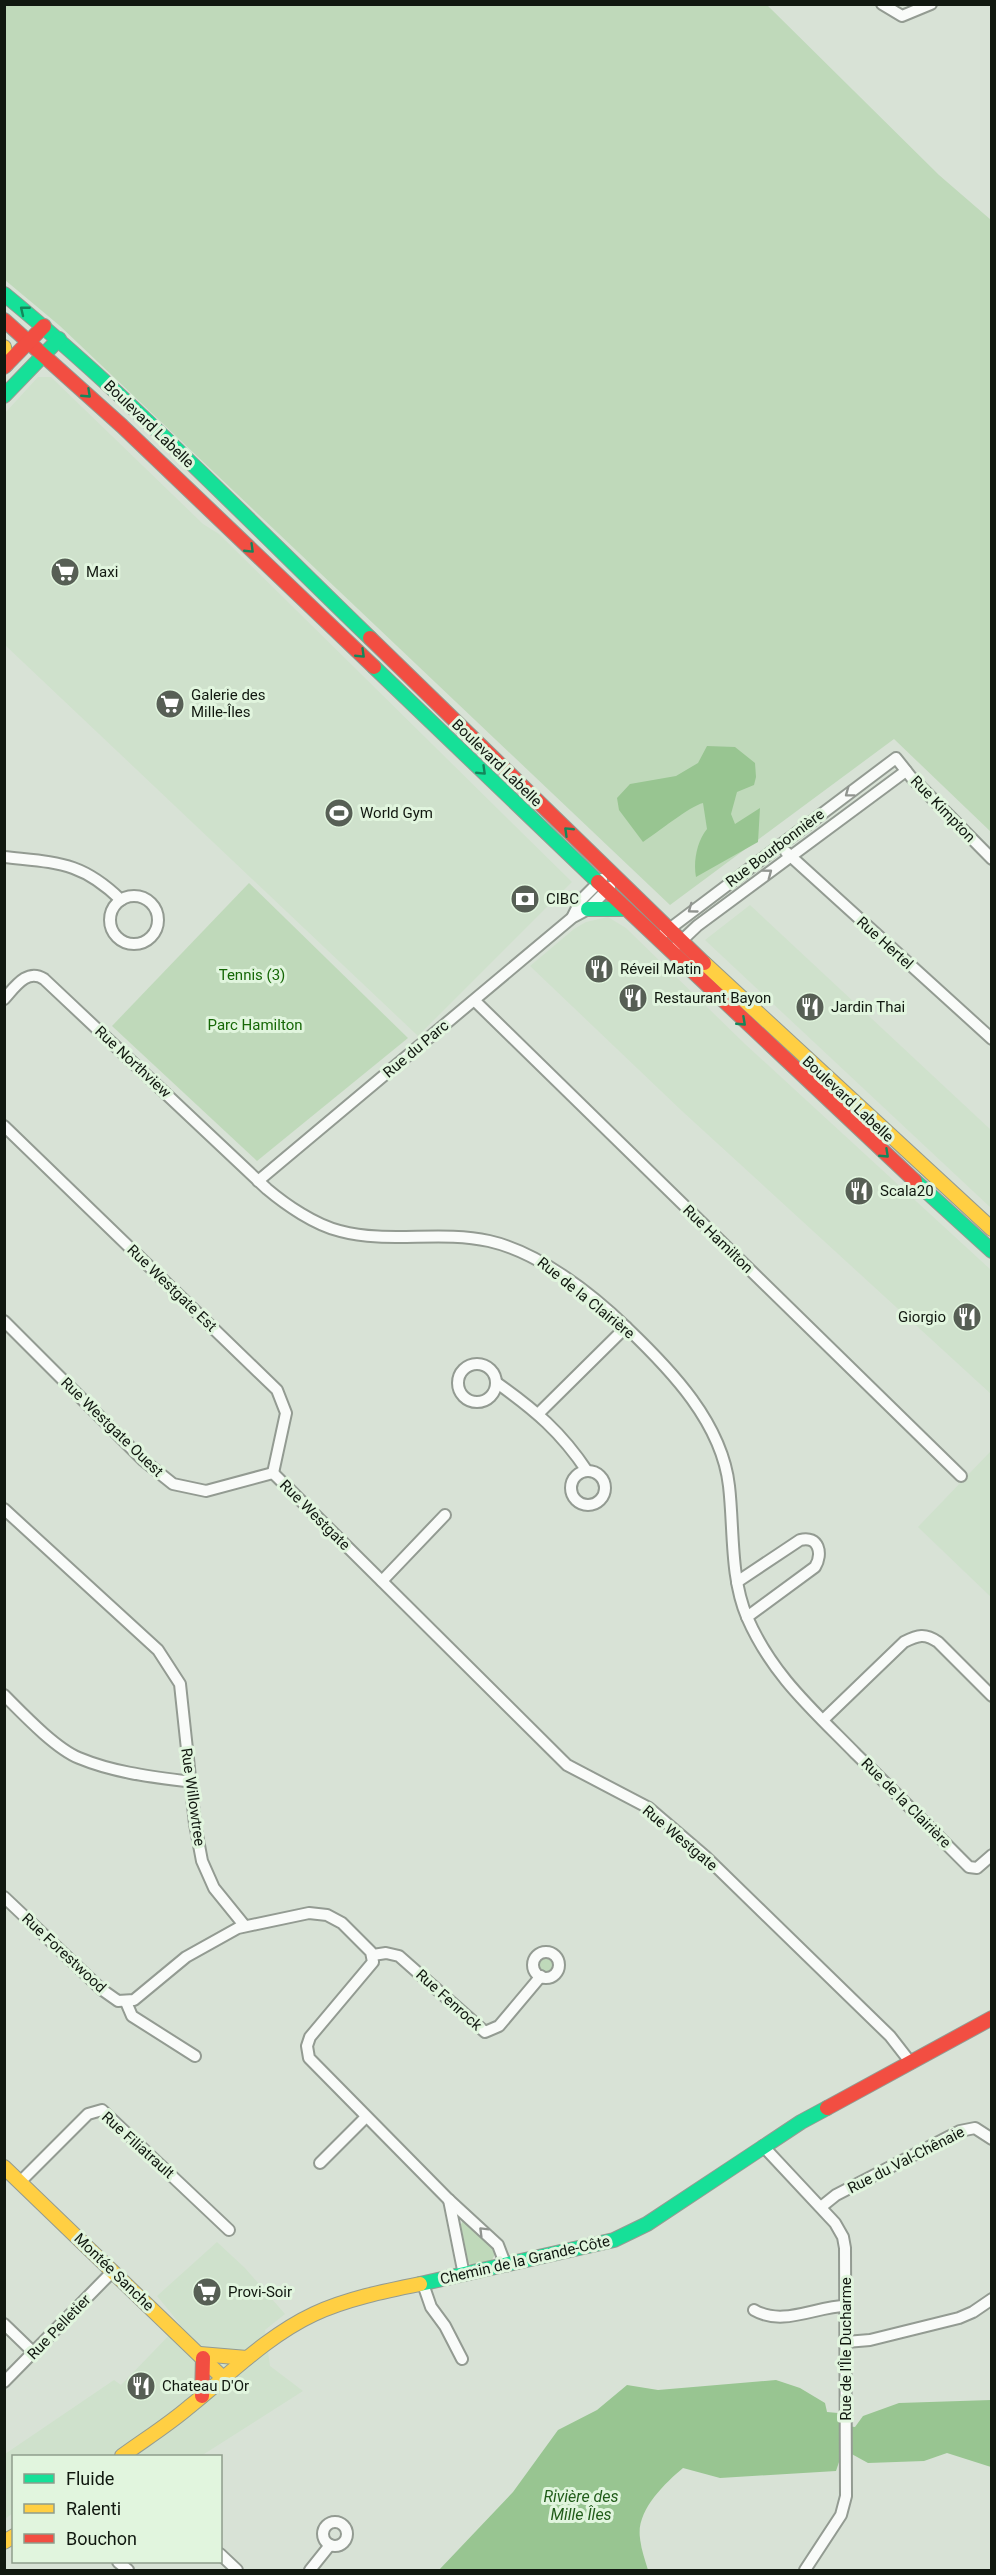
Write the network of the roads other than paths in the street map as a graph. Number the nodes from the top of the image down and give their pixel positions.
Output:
1 (882, 4) edge
2 (931, 4) edge
3 (4, 294) edge
4 (4, 321) edge
5 (44, 326) junction
6 (59, 339) junction
7 (29, 342) junction
8 (4, 347) edge
9 (44, 354) junction
10 (5, 366) edge
11 (4, 396) edge
12 (896, 758) joint
13 (906, 771) junction
14 (780, 845) junction
15 (790, 856) junction
16 (4, 857) edge
17 (992, 858) edge
18 (614, 875) junction
19 (602, 887) junction
20 (122, 900) junction
21 (588, 909) junction
22 (624, 909) junction
23 (573, 916) junction
24 (669, 928) junction
25 (657, 940) junction
26 (681, 940) junction
27 (669, 952) junction
28 (4, 999) edge
29 (475, 1001) junction
30 (992, 1039) edge
31 (4, 1126) edge
32 (258, 1181) junction
33 (992, 1229) edge
34 (992, 1251) edge
35 (4, 1321) edge
36 (626, 1327) junction
37 (497, 1383) dead end
38 (539, 1413) junction
39 (587, 1471) dead end
40 (273, 1473) junction
41 (961, 1476) dead end
42 (4, 1509) edge
43 (445, 1515) dead end
44 (382, 1581) junction
45 (737, 1582) junction
46 (747, 1617) junction
47 (4, 1695) edge
48 (992, 1696) edge
49 (823, 1720) junction
50 (192, 1782) junction
51 (992, 1855) edge
52 (4, 1897) edge
53 (244, 1925) junction
54 (373, 1955) junction
55 (541, 1976) dead end
56 (126, 2002) junction
57 (992, 2018) edge
58 (195, 2056) dead end
59 (912, 2063) junction
60 (366, 2116) junction
61 (992, 2139) edge
62 (763, 2146) junction
63 (320, 2163) dead end
64 (4, 2167) edge
65 (20, 2182) junction
66 (448, 2199) junction
67 (821, 2207) junction
68 (229, 2229) dead end
69 (506, 2266) junction
70 (113, 2271) junction
71 (464, 2275) junction
72 (423, 2284) junction
73 (992, 2299) edge
74 (846, 2306) junction
75 (754, 2310) dead end
76 (4, 2324) edge
77 (846, 2342) junction
78 (34, 2352) junction
79 (201, 2356) junction
80 (248, 2358) junction
81 (462, 2359) dead end
82 (223, 2378) junction
83 (4, 2382) edge
84 (202, 2396) junction
85 (125, 2455) edge
86 (330, 2545) dead end
87 (222, 2556) edge
88 (237, 2571) edge
89 (310, 2571) edge
90 (805, 2571) edge

1 - 2 street
5 -> 3 main road, Boulevard Labelle
4 - 7 main road, Boulevard Labelle
5 - 6 main road, Boulevard Labelle
5 - 7 main road
6 - 9 main road
18 -> 6 main road, Boulevard Labelle
7 - 9 main road, Boulevard Labelle
7 - 10 main road
8 - 10 main road
9 - 11 main road
9 -> 19 main road, Boulevard Labelle
12 - 13 street, Rue Kimpton
12 -> 14 street, Rue Bourbonnière
13 - 15 street, Rue Bourbonnière
13 - 17 street, Rue Kimpton
14 - 15 street, Rue Hertel
14 -> 24 street, Rue Bourbonnière
26 -> 15 street, Rue Bourbonnière
15 - 30 street, Rue Hertel
16 - 20 street
18 - 19 street, Rue du Parc
18 - 24 main road, Boulevard Labelle
19 - 21 street, Rue du Parc
19 - 22 main road, Boulevard Labelle
19 - 23 street, Rue du Parc
20 - 20 street
21 - 22 main road
21 - 23 street, Rue du Parc
22 - 25 main road, Boulevard Labelle
23 - 29 street, Rue du Parc
24 - 25 street, Rue Bourbonnière
24 - 26 main road, Boulevard Labelle
25 - 27 main road, Boulevard Labelle
26 - 27 street, Rue Bourbonnière
26 - 33 main road, Boulevard Labelle
27 -> 34 main road, Boulevard Labelle
28 - 32 street, Rue Northview
29 - 32 street, Rue du Parc
29 - 41 street, Rue Hamilton
31 - 40 street, Rue Westgate Est
32 - 36 street, Rue de la Clairière
35 - 40 street, Rue Westgate Ouest
36 - 38 street
36 - 45 street, Rue de la Clairière
37 - 38 street
38 - 39 street
40 - 44 street, Rue Westgate
42 - 50 street, Rue Willowtree
43 - 44 street
44 - 59 street, Rue Westgate
45 - 46 street, Rue de la Clairière
45 - 46 street
46 - 49 street, Rue de la Clairière
47 - 50 street
48 - 49 street
49 - 51 street, Rue de la Clairière
50 - 53 street, Rue Willowtree
52 - 56 street, Rue Forestwood
53 - 54 street
53 - 56 street
54 - 55 street, Rue Fenrock
54 - 60 street
56 - 58 street, Rue Forestwood
57 - 59 main road, Chemin de la Grande-Côte
59 - 62 main road, Chemin de la Grande-Côte
60 - 63 street
60 - 66 street
61 - 67 street, Rue du Val-Chênaie
62 - 67 street, Rue de l'Île Ducharme
62 - 69 main road, Chemin de la Grande-Côte
64 - 65 main road, Montée Sanche
65 - 68 street, Rue Filiatrault
65 - 70 main road, Montée Sanche
69 -> 66 street
66 - 71 street
67 - 74 street, Rue de l'Île Ducharme
69 - 71 main road, Chemin de la Grande-Côte
70 - 78 street, Rue Pelletier
70 - 79 main road, Montée Sanche
71 - 72 main road, Chemin de la Grande-Côte
72 - 80 main road, Chemin de la Grande-Côte
72 - 81 street
73 - 77 street
74 - 75 street
74 - 77 street, Rue de l'Île Ducharme
76 - 78 street
77 - 90 street, Rue de l'Île Ducharme
78 - 83 street, Rue Pelletier
79 - 80 main road
79 - 82 main road, Montée Sanche
79 - 84 main road
80 - 82 main road, Chemin de la Grande-Côte
82 - 84 main road, Chemin de la Grande-Côte
84 - 85 main road, Chemin de la Grande-Côte
86 - 89 street
87 - 88 street

